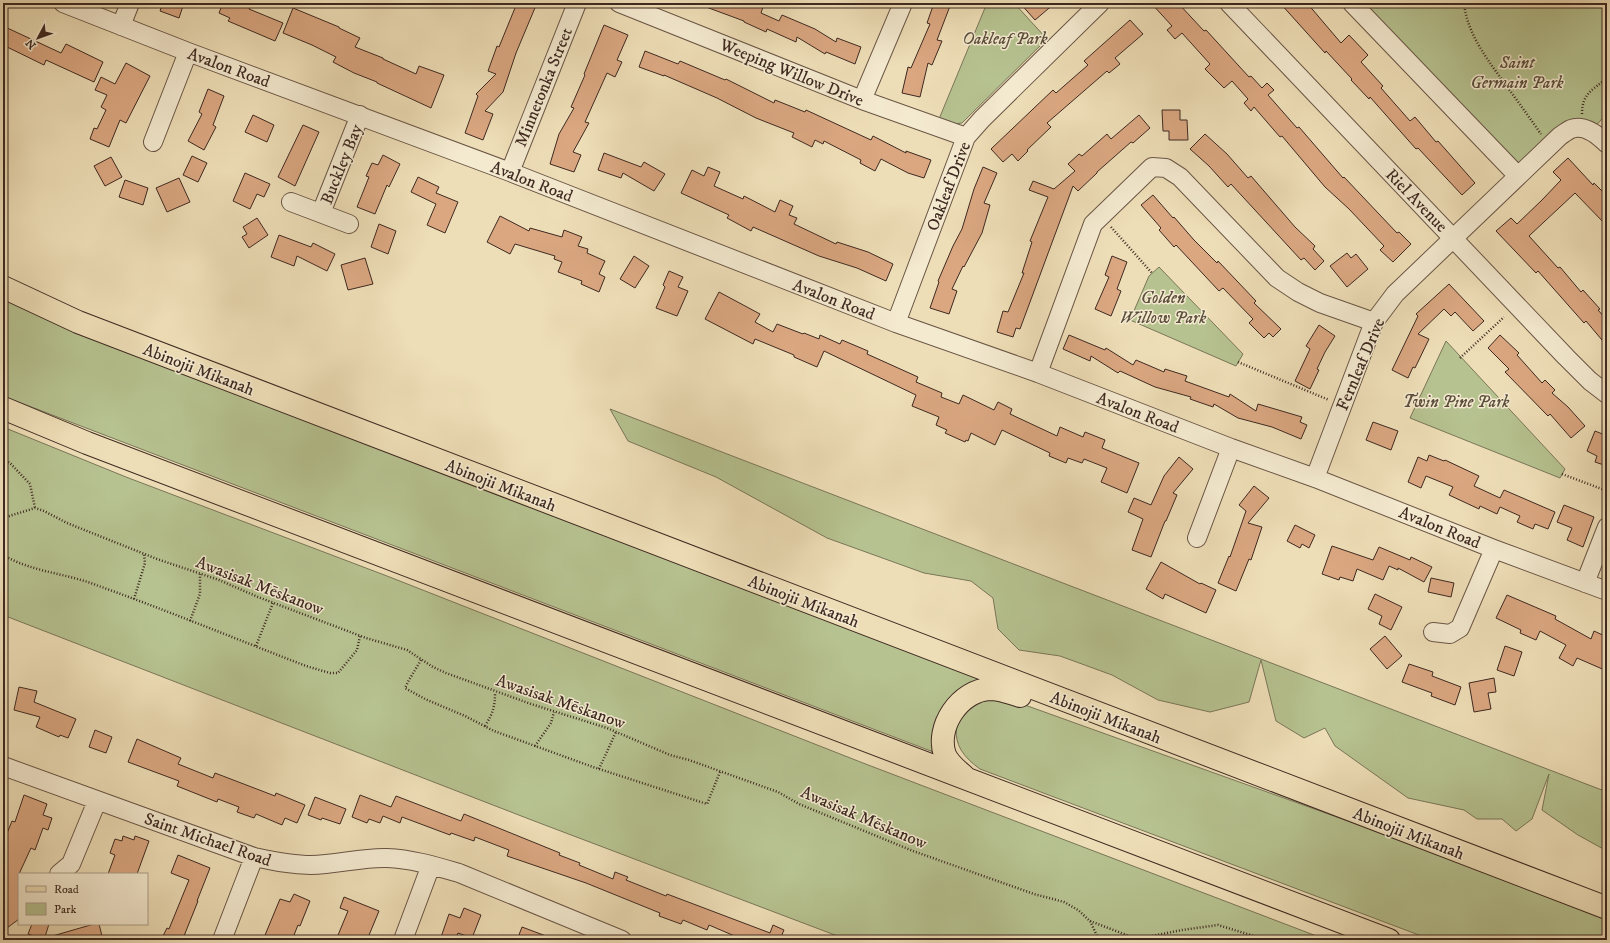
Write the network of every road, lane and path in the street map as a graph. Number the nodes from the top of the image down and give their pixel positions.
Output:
1 (63, 3) edge
2 (130, 3) edge
3 (577, 3) edge
4 (618, 3) edge
5 (903, 3) edge
6 (1100, 3) edge
7 (1229, 3) edge
8 (1352, 3) edge
9 (1464, 3) edge
10 (121, 26) junction
11 (188, 52) junction
12 (1607, 78) edge
13 (862, 100) junction
14 (360, 115) junction
15 (1582, 129) junction
16 (966, 137) junction
17 (153, 142) dead end
18 (1607, 144) edge
19 (1550, 146) junction
20 (510, 172) junction
21 (1518, 176) junction
22 (291, 202) dead end
23 (321, 213) junction
24 (1101, 216) junction
25 (349, 224) dead end
26 (1453, 238) junction
27 (1152, 273) dead end
28 (3, 287) edge
29 (1504, 317) dead end
30 (1374, 322) junction
31 (896, 323) junction
32 (1460, 358) dead end
33 (1238, 362) dead end
34 (1038, 373) junction
35 (1607, 394) edge
36 (1342, 406) junction
37 (3, 408) edge
38 (1231, 448) junction
39 (3, 459) edge
40 (1562, 474) dead end
41 (1315, 478) junction
42 (1607, 491) edge
43 (35, 508) junction
44 (3, 518) edge
45 (1607, 527) edge
46 (1197, 538) dead end
47 (1494, 549) junction
48 (144, 554) junction
49 (3, 555) edge
50 (200, 574) junction
51 (1585, 583) junction
52 (1607, 591) edge
53 (134, 599) junction
54 (273, 602) junction
55 (190, 621) junction
56 (1433, 632) dead end
57 (360, 636) junction
58 (256, 646) junction
59 (422, 660) junction
60 (495, 692) junction
61 (554, 712) junction
62 (485, 726) junction
63 (616, 732) junction
64 (535, 746) junction
65 (1198, 753) junction
66 (3, 766) edge
67 (599, 769) junction
68 (720, 772) junction
69 (970, 780) junction
70 (98, 801) junction
71 (254, 857) junction
72 (431, 865) junction
73 (68, 871) edge
74 (1607, 908) edge
75 (1090, 921) junction
76 (586, 933) edge
77 (222, 940) edge
78 (403, 940) edge
79 (622, 940) edge
80 (1099, 940) edge
81 (1267, 940) edge
82 (1389, 940) edge

1 - 10 street, Avalon Road
2 - 10 street
3 - 20 street, Minnetonka Street
4 - 13 street, Weeping Willow Drive
5 - 13 street
6 - 16 street, Oakleaf Drive
7 - 26 street, Riel Avenue
8 - 21 street
9 - 19 path
10 - 11 street, Avalon Road
11 - 14 street, Avalon Road
11 - 17 street
12 - 15 path
13 - 16 street, Weeping Willow Drive
14 - 20 street, Avalon Road
14 - 23 street, Buckley Bay
15 - 18 street
15 - 19 street, Fernleaf Drive
16 - 31 street, Oakleaf Drive
19 - 21 street, Fernleaf Drive
20 - 31 street, Avalon Road
21 - 26 street, Fernleaf Drive
22 - 23 street, Buckley Bay
23 - 25 street, Buckley Bay
24 - 27 path
24 - 30 street
24 - 34 street
26 - 30 street, Fernleaf Drive
26 - 35 street, Riel Avenue
28 - 65 main road, Abinojii Mikanah
29 - 32 path
30 - 36 street, Fernleaf Drive
31 - 34 street, Avalon Road
33 - 36 path
34 - 38 street, Avalon Road
36 - 41 street, Fernleaf Drive
37 - 69 main road
38 - 41 street, Avalon Road
38 - 46 street
39 - 43 path
40 - 42 path
41 - 47 street, Avalon Road
43 - 44 path
43 - 48 path, Awasisak Mēskanow
45 - 51 street
47 - 51 street, Avalon Road
47 - 56 street
48 - 50 path, Awasisak Mēskanow
48 - 53 path
49 - 53 path
50 - 54 path, Awasisak Mēskanow
50 - 55 path
51 - 52 street, Avalon Road
53 - 55 path
54 - 57 path, Awasisak Mēskanow
54 - 58 path
55 - 58 path
57 - 58 path
57 - 59 path, Awasisak Mēskanow
59 - 60 path, Awasisak Mēskanow
59 - 62 path
60 - 61 path, Awasisak Mēskanow
60 - 62 path
61 - 63 path, Awasisak Mēskanow
61 - 64 path
62 - 64 path
63 - 67 path
63 - 68 path, Awasisak Mēskanow
64 - 67 path
65 - 69 main road
65 - 74 main road, Abinojii Mikanah
66 - 70 street, Saint Michael Road
67 - 68 path
68 - 75 path, Awasisak Mēskanow
69 - 82 main road
70 - 71 street, Saint Michael Road
70 - 73 street
71 - 72 street, Saint Michael Road
71 - 77 street
72 - 76 street, Saint Michael Road
72 - 78 street
75 - 80 path, Awasisak Mēskanow
75 - 81 path
76 - 79 street, Saint Michael Road

